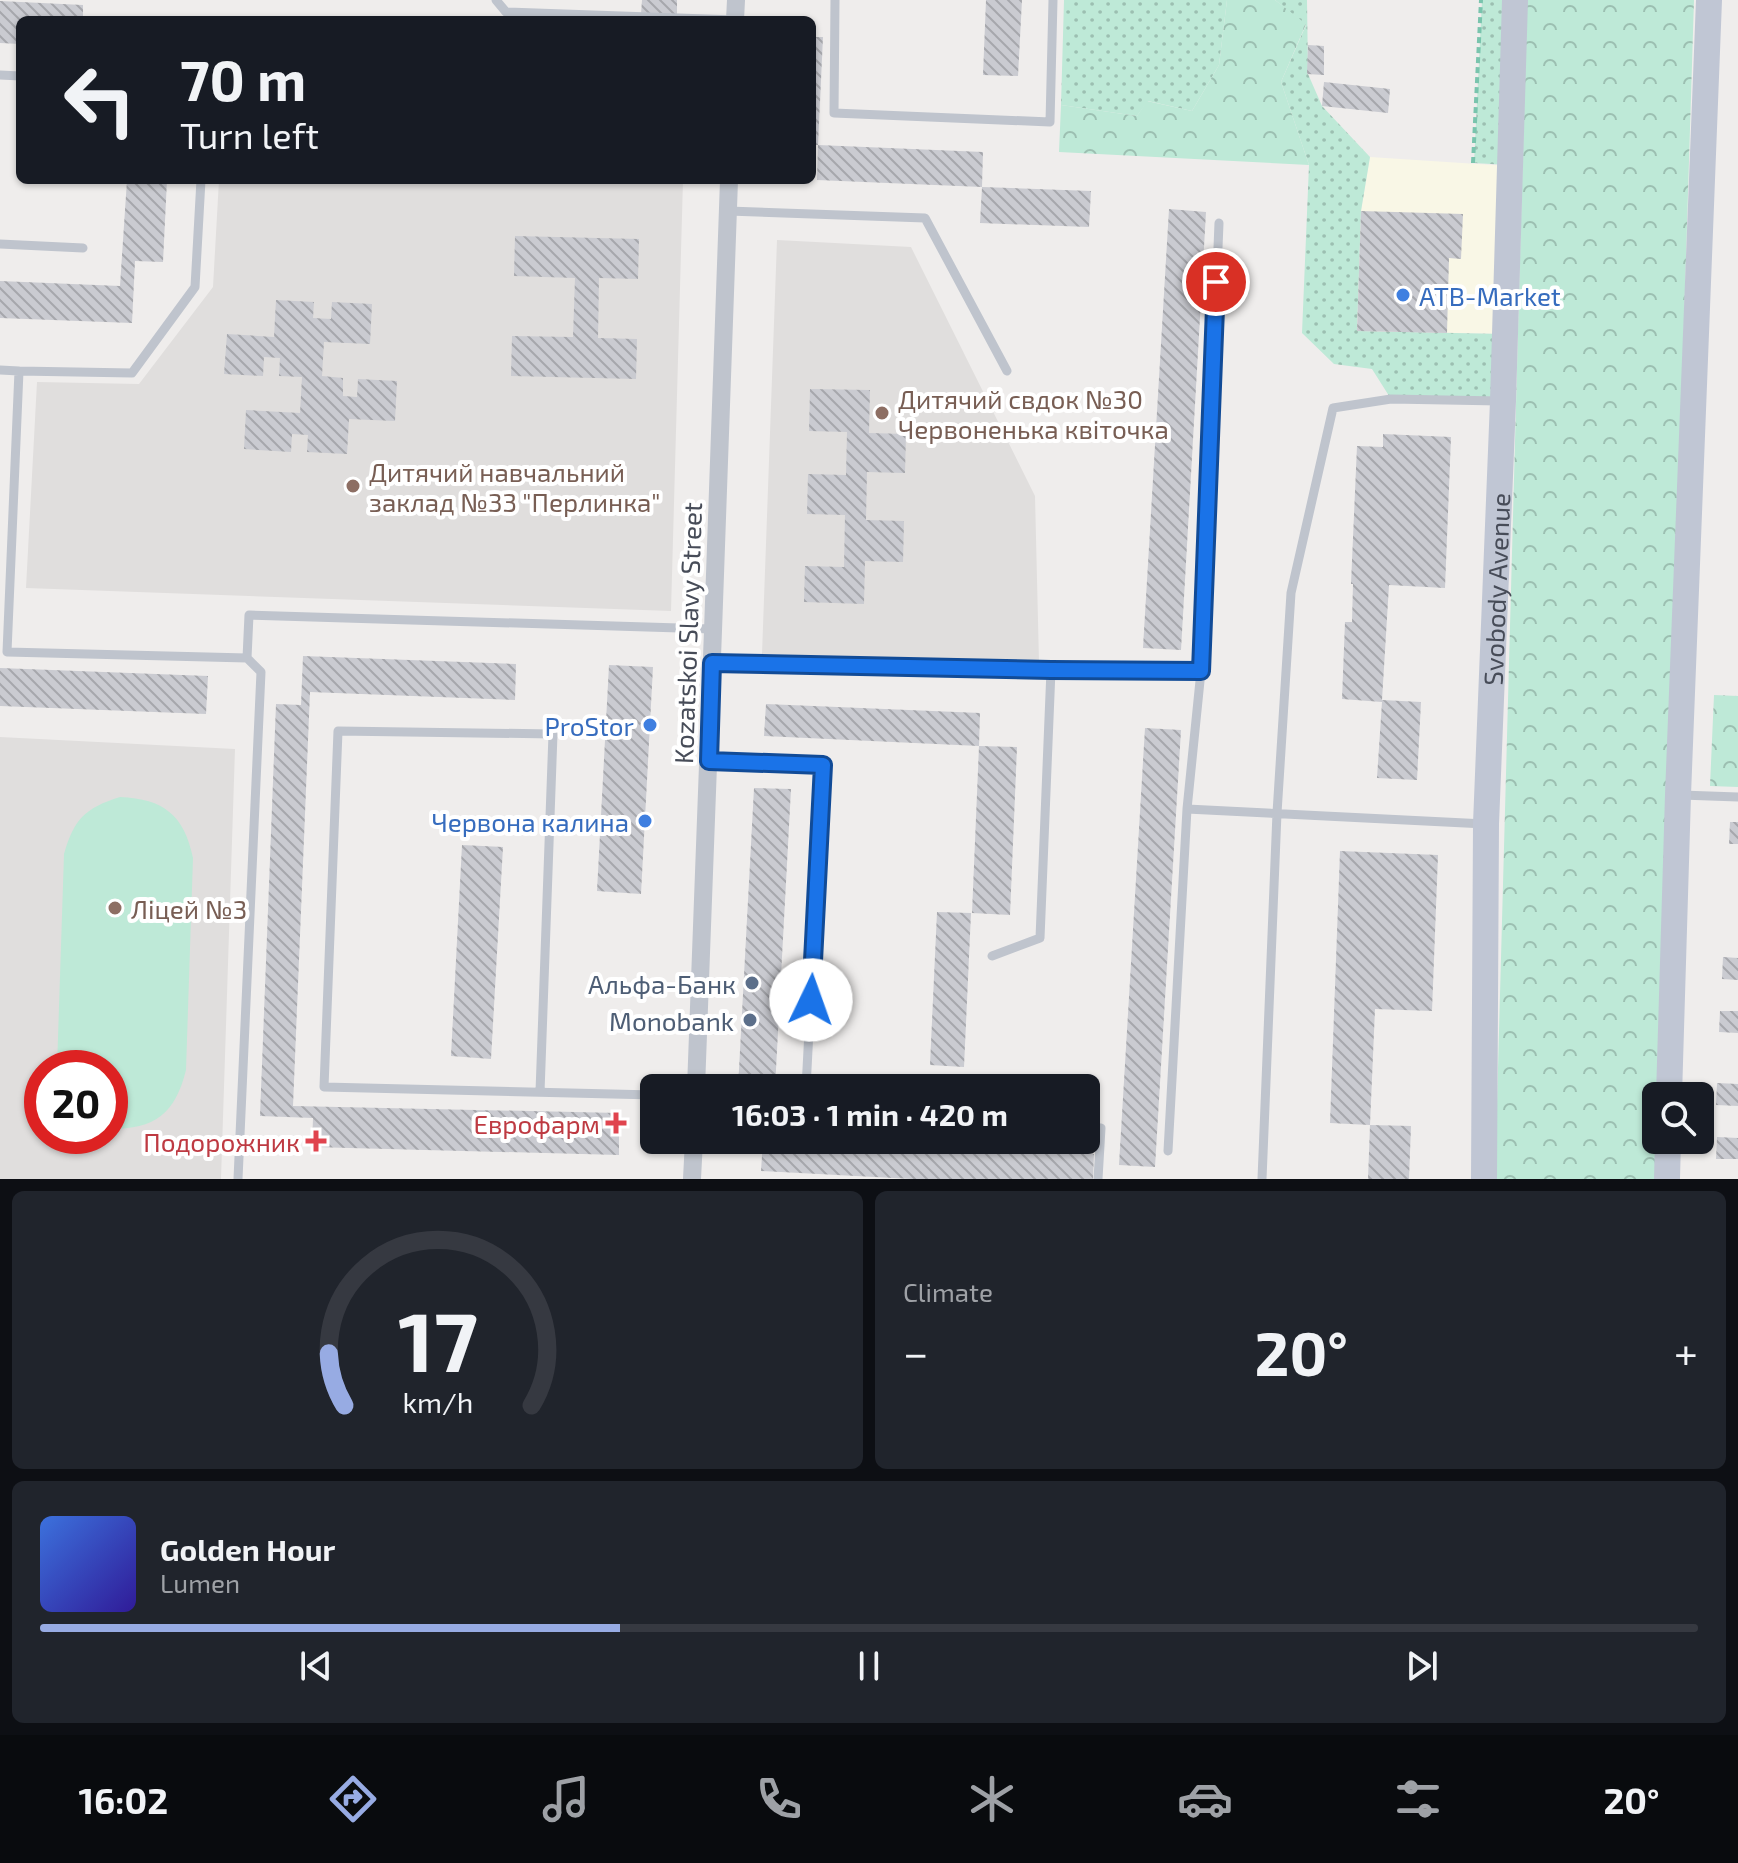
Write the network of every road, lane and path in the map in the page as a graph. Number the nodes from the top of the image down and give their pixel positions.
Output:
1 (496, 0) edge
2 (835, 0) edge
3 (1053, 0) edge
4 (1481, 0) edge
5 (1515, 0) edge
6 (1709, 0) edge
7 (620, 16) edge
8 (1473, 163) dead end
9 (201, 184) edge
10 (729, 184) edge
11 (728, 211) junction
12 (1219, 223) dead end
13 (0, 244) edge
14 (83, 248) dead end
15 (0, 370) edge
16 (19, 371) junction
17 (1007, 371) dead end
18 (1503, 401) junction
19 (712, 629) junction
20 (247, 658) junction
21 (712, 663) junction
22 (1051, 670) junction
23 (1201, 671) junction
24 (709, 761) junction
25 (1678, 795) junction
26 (1738, 797) edge
27 (1187, 809) junction
28 (1277, 813) junction
29 (1486, 824) junction
30 (992, 956) dead end
31 (697, 1074) edge
32 (807, 1074) edge
33 (1669, 1082) edge
34 (540, 1092) junction
35 (640, 1095) edge
36 (1168, 1151) dead end
37 (693, 1154) edge
38 (1099, 1154) edge
39 (1668, 1154) edge
40 (238, 1179) edge
41 (692, 1179) edge
42 (1098, 1179) edge
43 (1262, 1179) edge
44 (1484, 1179) edge
45 (1667, 1179) edge

1 - 7 lane
2 - 3 lane
4 - 8 path
5 - 18 street, Svobody Avenue
6 - 25 street
9 - 16 lane
10 - 11 street, Kozatskoi Slavy Street
11 - 17 lane
11 - 19 street, Kozatskoi Slavy Street
12 - 23 lane
13 - 14 lane
15 - 16 lane
16 - 20 lane
18 - 28 lane
18 - 29 street, Svobody Avenue
19 - 20 lane
19 - 21 street, Kozatskoi Slavy Street
20 - 40 lane
21 - 22 lane
21 - 24 street, Kozatskoi Slavy Street
22 - 23 lane
22 - 30 lane
23 - 27 lane
24 - 31 street, Kozatskoi Slavy Street
24 - 32 lane
25 - 26 lane
25 - 33 street
27 - 28 lane
27 - 36 lane
28 - 29 lane
28 - 43 lane
29 - 44 street, Svobody Avenue
34 - 34 lane
34 - 35 lane
37 - 41 street
38 - 42 lane
39 - 45 street

